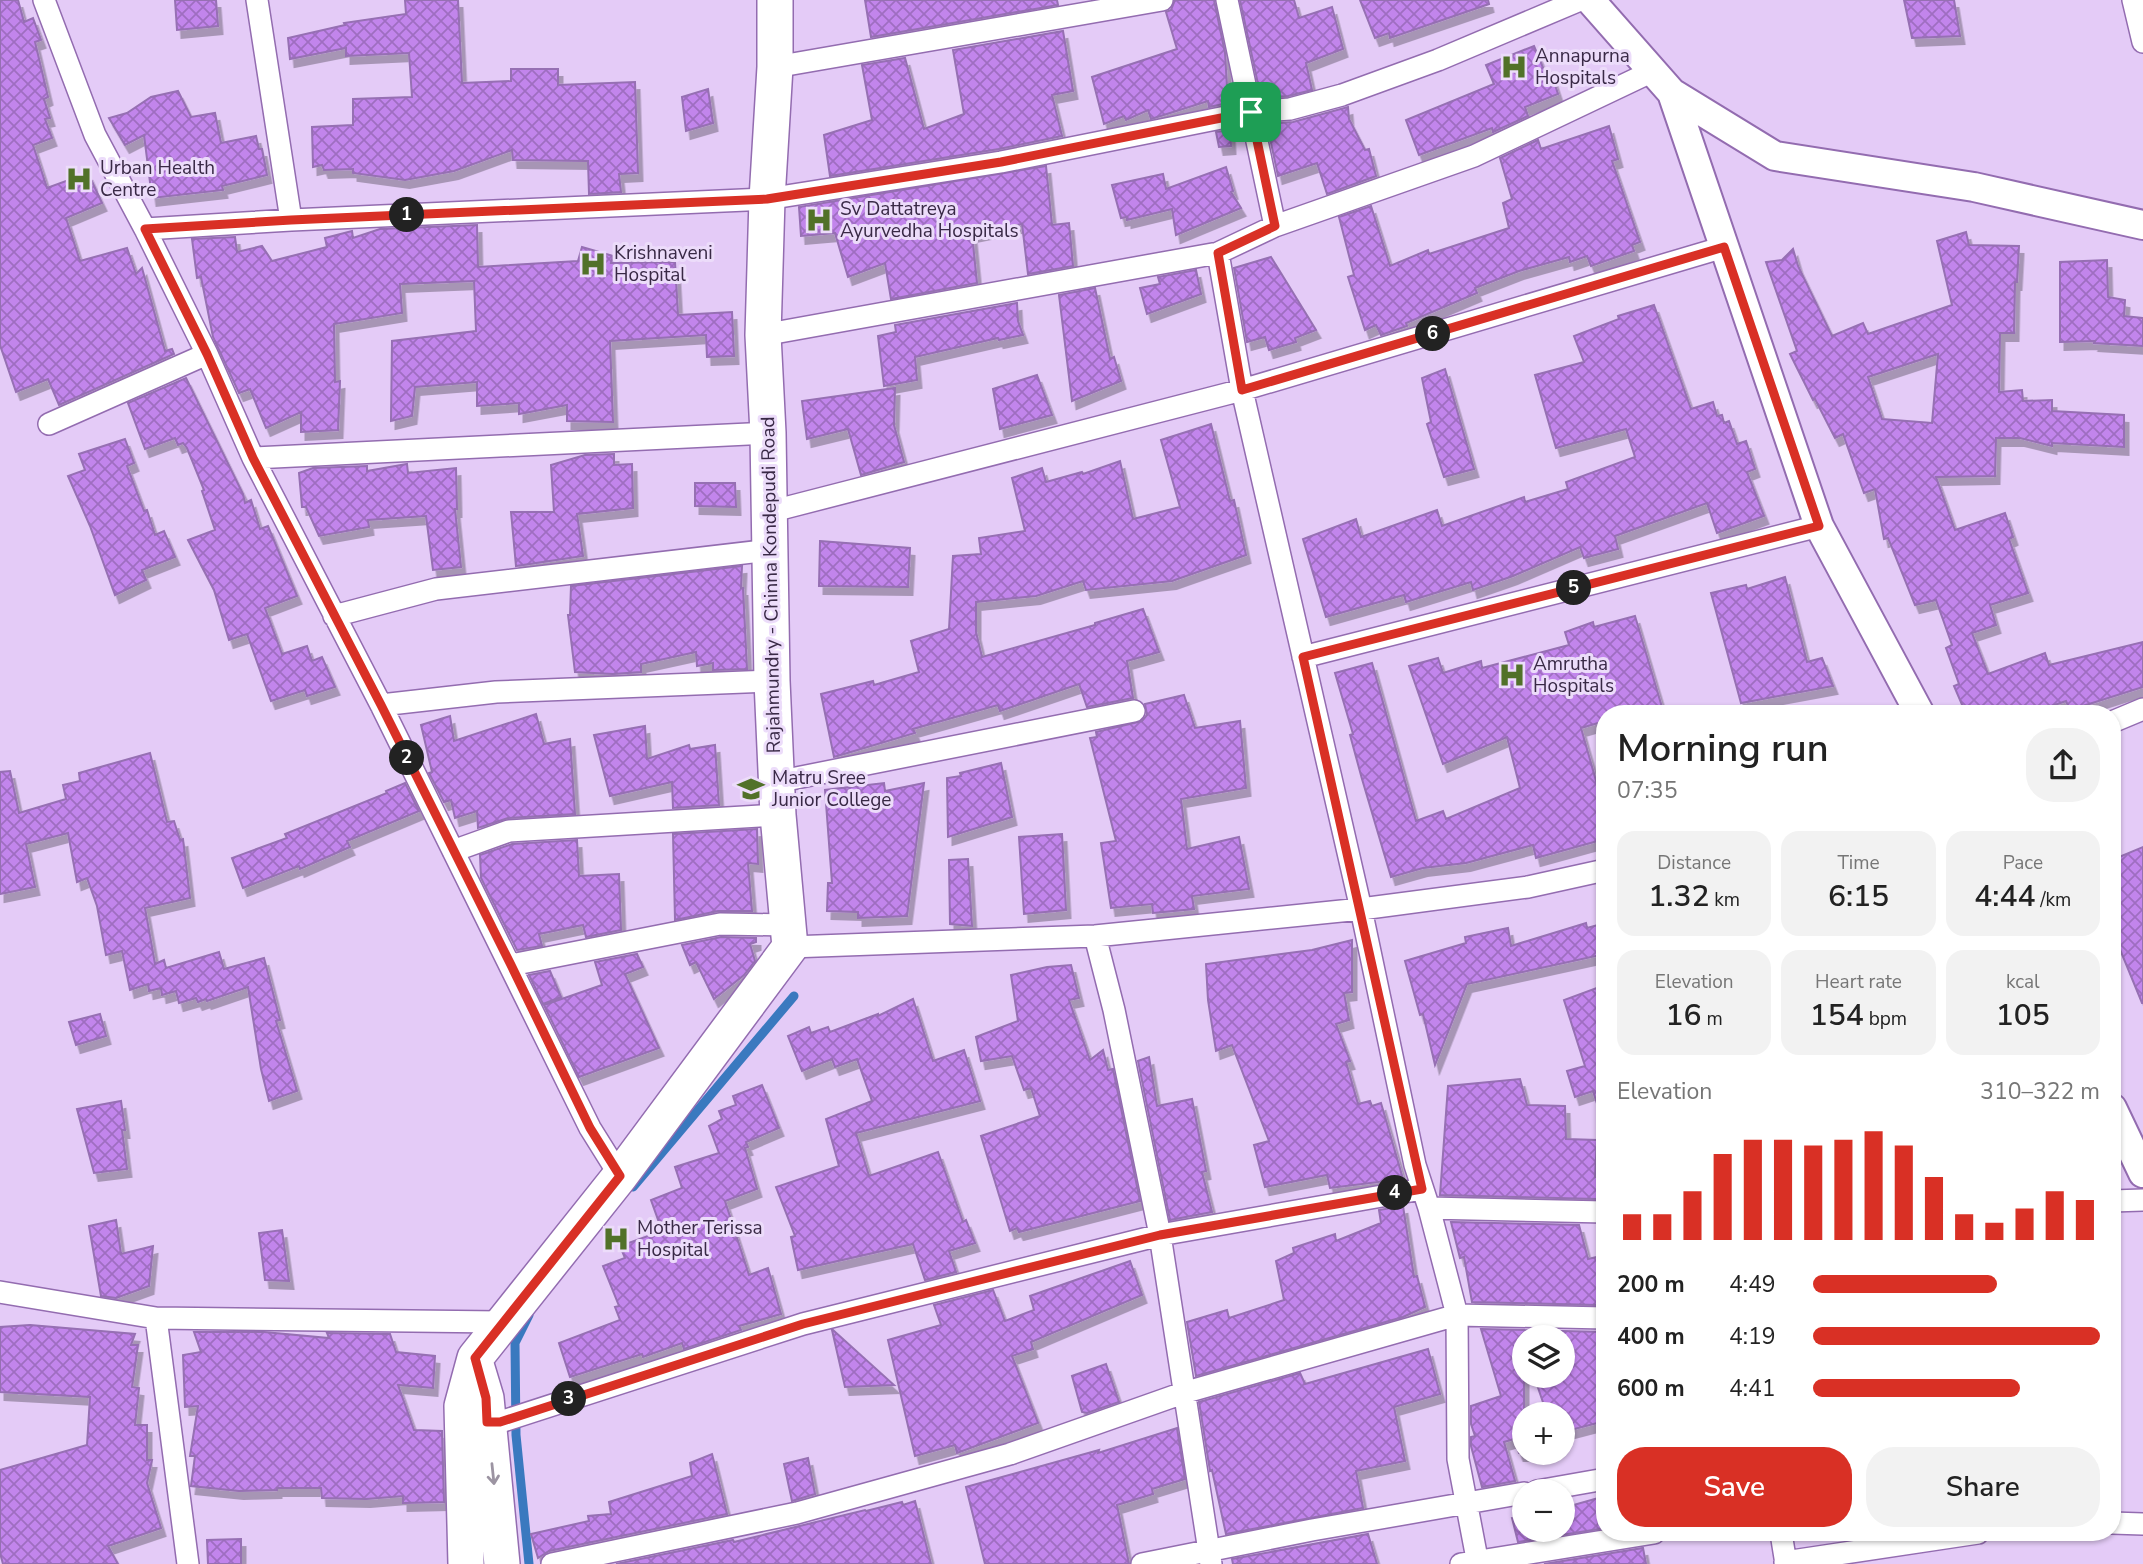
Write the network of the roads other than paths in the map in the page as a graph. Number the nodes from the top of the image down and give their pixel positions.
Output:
1 (44, 0) edge
2 (257, 0) edge
3 (775, 0) edge
4 (1162, 0) edge
5 (1227, 0) edge
6 (1580, 0) edge
7 (1590, 0) edge
8 (2133, 0) edge
9 (2143, 42) edge
10 (775, 67) junction
11 (1653, 71) junction
12 (1672, 93) junction
13 (1251, 112) junction
14 (767, 199) junction
15 (291, 220) junction
16 (2143, 225) edge
17 (1275, 226) junction
18 (145, 229) junction
19 (1724, 247) junction
20 (1218, 253) junction
21 (763, 335) junction
22 (207, 354) junction
23 (1242, 390) junction
24 (49, 424) dead end
25 (768, 433) junction
26 (253, 458) junction
27 (769, 512) junction
28 (1819, 526) junction
29 (770, 550) junction
30 (334, 616) junction
31 (1303, 657) junction
32 (772, 681) junction
33 (381, 705) junction
34 (1915, 705) edge
35 (2143, 709) edge
36 (1134, 710) dead end
37 (2121, 718) edge
38 (777, 799) junction
39 (453, 851) junction
40 (1596, 872) edge
41 (1361, 909) junction
42 (789, 936) junction
43 (1095, 936) junction
44 (511, 965) junction
45 (2121, 1127) edge
46 (2143, 1172) edge
47 (620, 1176) junction
48 (1426, 1198) junction
49 (2143, 1200) edge
50 (2121, 1201) edge
51 (1596, 1211) edge
52 (1160, 1235) junction
53 (0, 1292) edge
54 (1457, 1315) junction
55 (156, 1318) junction
56 (1596, 1318) edge
57 (501, 1322) junction
58 (475, 1358) junction
59 (1183, 1393) junction
60 (487, 1422) junction
61 (1596, 1481) edge
62 (1575, 1484) edge
63 (1512, 1495) edge
64 (1466, 1503) junction
65 (2121, 1523) edge
66 (2143, 1524) edge
67 (1605, 1541) edge
68 (1782, 1541) edge
69 (1927, 1541) edge
70 (1210, 1557) edge
71 (1472, 1563) edge
72 (1786, 1563) edge
73 (188, 1564) edge
74 (466, 1564) edge
75 (502, 1564) edge
76 (552, 1564) edge
77 (1142, 1564) edge

1 - 18 street
2 - 15 street
3 - 10 main road, Rajahmundry - Chinna Kondepudi Road
4 - 10 street
5 - 13 street
6 - 13 street
7 - 11 street
8 - 9 street
10 - 14 main road, Rajahmundry - Chinna Kondepudi Road
11 - 12 street
11 - 17 street
12 - 16 street
12 - 19 street
13 - 14 street
13 - 17 street
14 - 15 street
14 - 21 main road, Rajahmundry - Chinna Kondepudi Road
15 - 18 street
17 - 20 street
18 - 22 street
19 - 23 street
19 - 28 street
20 - 21 street
20 - 23 street
21 - 25 main road, Rajahmundry - Chinna Kondepudi Road
22 - 24 street
22 - 26 street
23 - 27 street
23 - 31 street
25 - 26 street
25 - 27 main road, Rajahmundry - Chinna Kondepudi Road
26 - 30 street
27 - 29 main road, Rajahmundry - Chinna Kondepudi Road
28 - 31 street
28 - 34 street
29 - 30 street
29 - 32 main road, Rajahmundry - Chinna Kondepudi Road
30 - 33 street
31 - 41 street
32 - 33 street
32 - 38 main road, Rajahmundry - Chinna Kondepudi Road
33 - 39 street
35 - 37 street
36 - 38 street
38 - 39 street
38 - 42 main road, Rajahmundry - Chinna Kondepudi Road
39 - 44 street
40 - 41 street
41 - 43 street
41 - 48 street
42 - 43 street
42 - 44 street
42 - 47 main road
43 - 52 street
44 - 47 street
45 - 46 street
47 - 57 main road
48 - 51 street
48 - 52 street
48 - 54 street
49 - 50 street
52 - 59 street
52 - 60 street
53 - 55 street
54 - 56 street
54 - 59 street
54 - 64 street
55 - 57 street
55 - 73 street
57 - 58 main road
58 - 60 main road
58 - 74 main road
59 - 70 street
59 - 76 street
60 -> 75 main road
61 - 62 street
63 - 64 street
64 - 70 street
64 - 71 street
65 - 66 street
67 - 71 street
68 - 72 street
69 - 72 street
70 - 77 street

